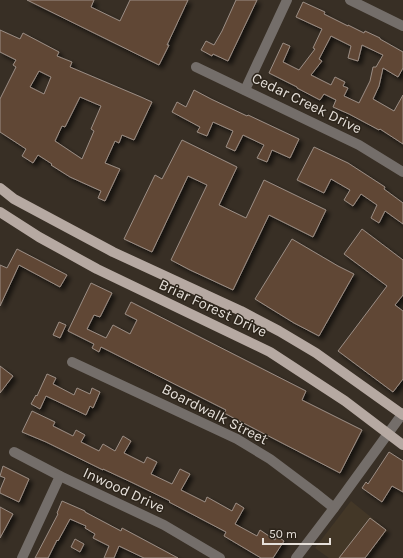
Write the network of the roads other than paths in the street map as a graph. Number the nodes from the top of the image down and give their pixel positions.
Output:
1 (287, 0) edge
2 (350, 0) edge
3 (403, 26) edge
4 (196, 67) dead end
5 (245, 90) junction
6 (403, 172) edge
7 (0, 188) edge
8 (0, 212) edge
9 (72, 362) dead end
10 (403, 415) edge
11 (388, 434) junction
12 (403, 445) edge
13 (14, 452) dead end
14 (60, 476) junction
15 (334, 508) junction
16 (22, 558) edge
17 (220, 558) edge
18 (296, 558) edge

1 - 5 street
2 - 3 street
4 - 5 street, Cedar Creek Drive
5 - 6 street, Cedar Creek Drive
7 - 10 main road, Briar Forest Drive
8 - 11 main road, Briar Forest Drive
9 - 15 street, Boardwalk Street
10 - 11 street
11 - 12 main road, Briar Forest Drive
11 - 15 street
13 - 14 street, Inwood Drive
14 - 16 street
14 - 17 street, Inwood Drive
15 - 18 street

